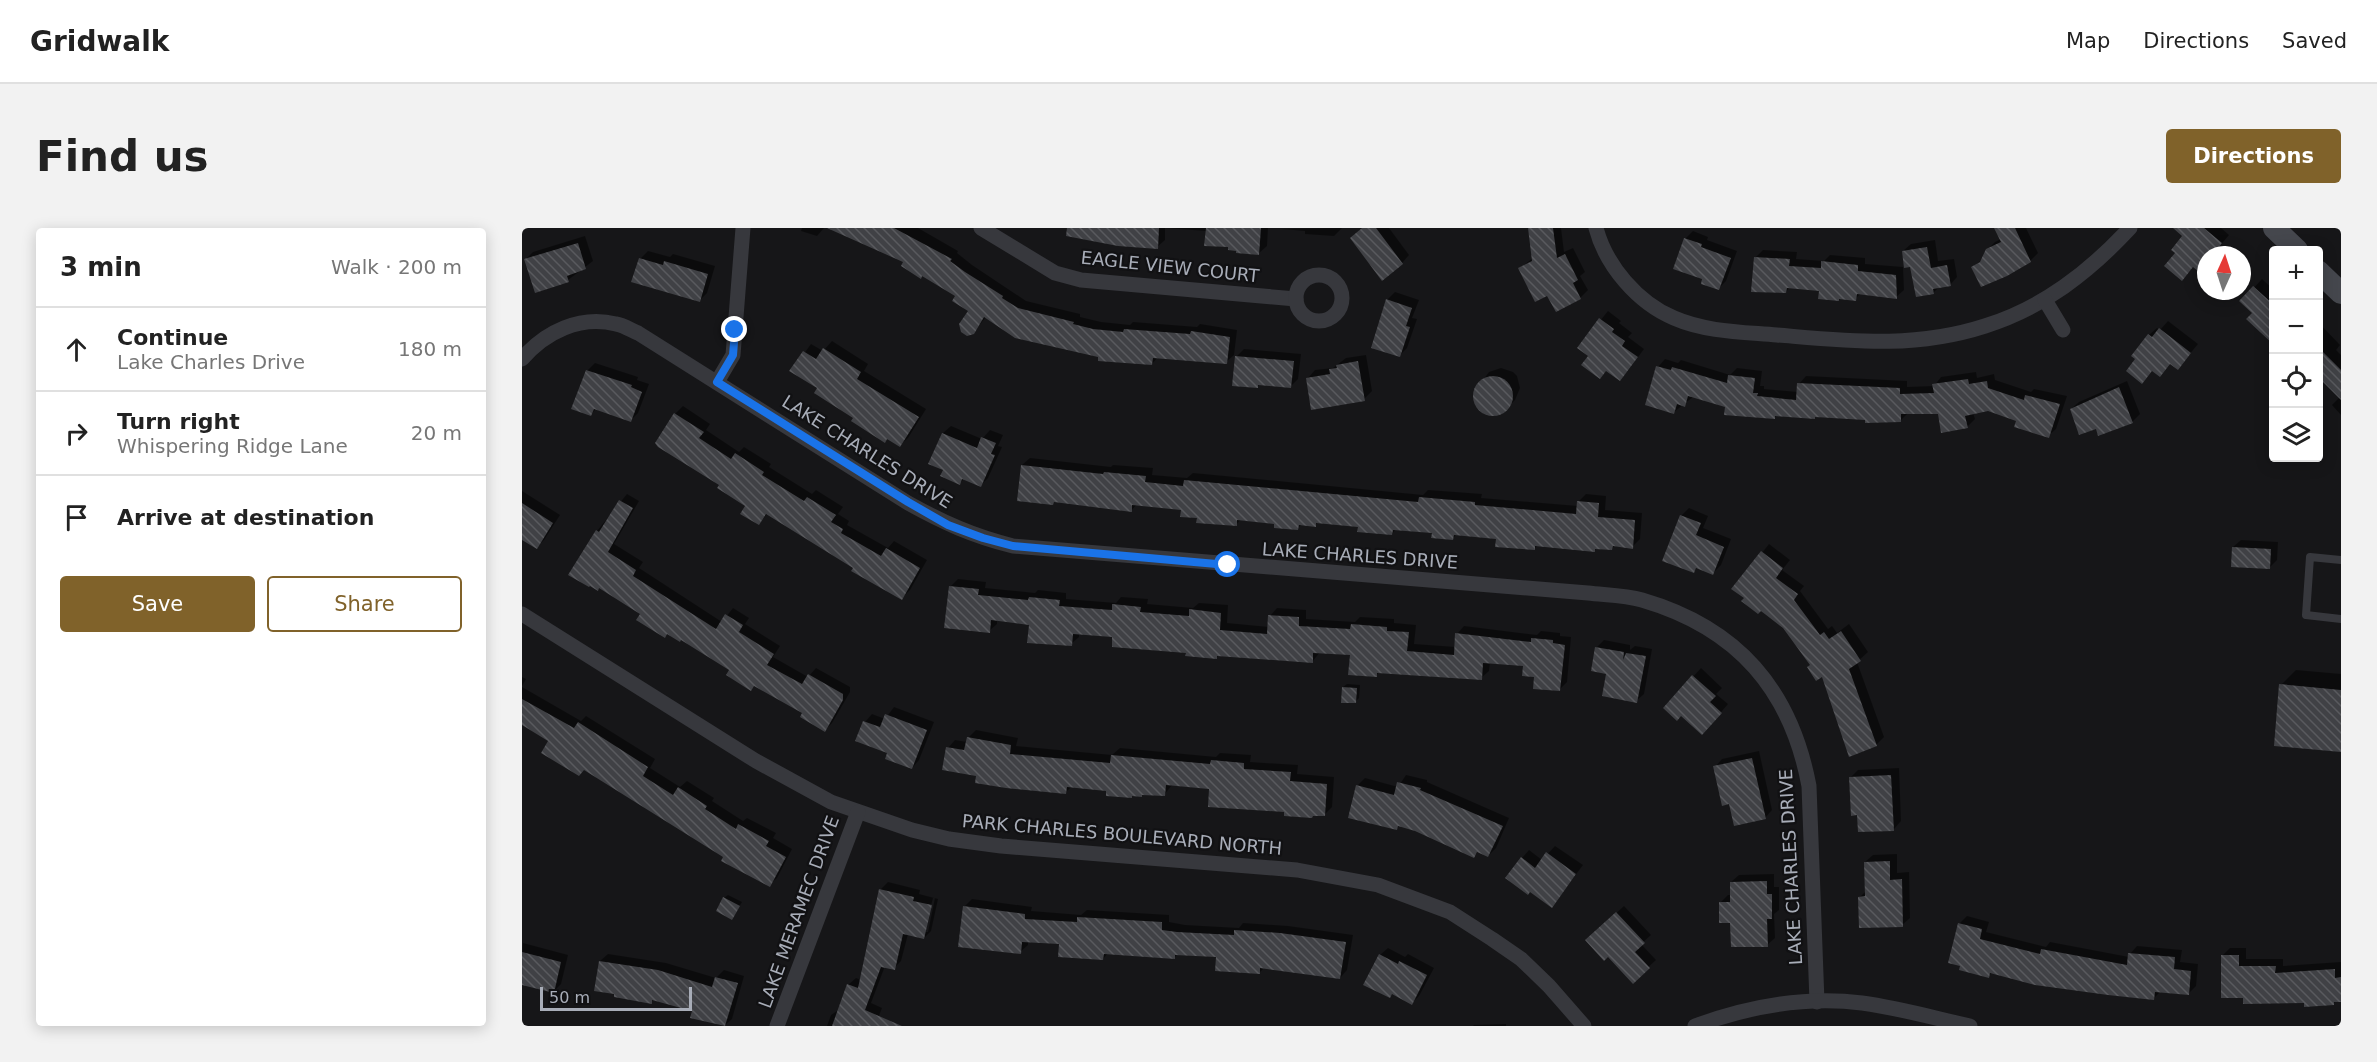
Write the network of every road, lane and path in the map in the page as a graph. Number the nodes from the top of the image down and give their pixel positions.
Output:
1 (743, 228) edge
2 (1596, 228) edge
3 (2130, 228) edge
4 (2274, 228) edge
5 (989, 230) edge
6 (2293, 246) edge
7 (2323, 276) edge
8 (2341, 293) edge
9 (1296, 299) dead end
10 (2045, 300) junction
11 (2063, 330) dead end
12 (522, 359) edge
13 (717, 382) junction
14 (2341, 560) edge
15 (522, 614) edge
16 (2341, 619) edge
17 (858, 812) junction
18 (1817, 1002) junction
19 (777, 1026) edge
20 (1584, 1026) edge
21 (1695, 1026) edge
22 (1970, 1026) edge

1 - 13 street
2 - 10 street
3 - 10 street
4 - 6 main road
5 - 9 street, EAGLE VIEW COURT
7 - 8 main road
10 - 11 street
12 - 13 street, LAKE CHARLES DRIVE
13 - 18 street, LAKE CHARLES DRIVE
14 - 16 lane
15 - 17 street, PARK CHARLES BOULEVARD NORTH
17 - 19 street, LAKE MERAMEC DRIVE
17 - 20 street, PARK CHARLES BOULEVARD NORTH
18 - 21 street
18 - 22 street

